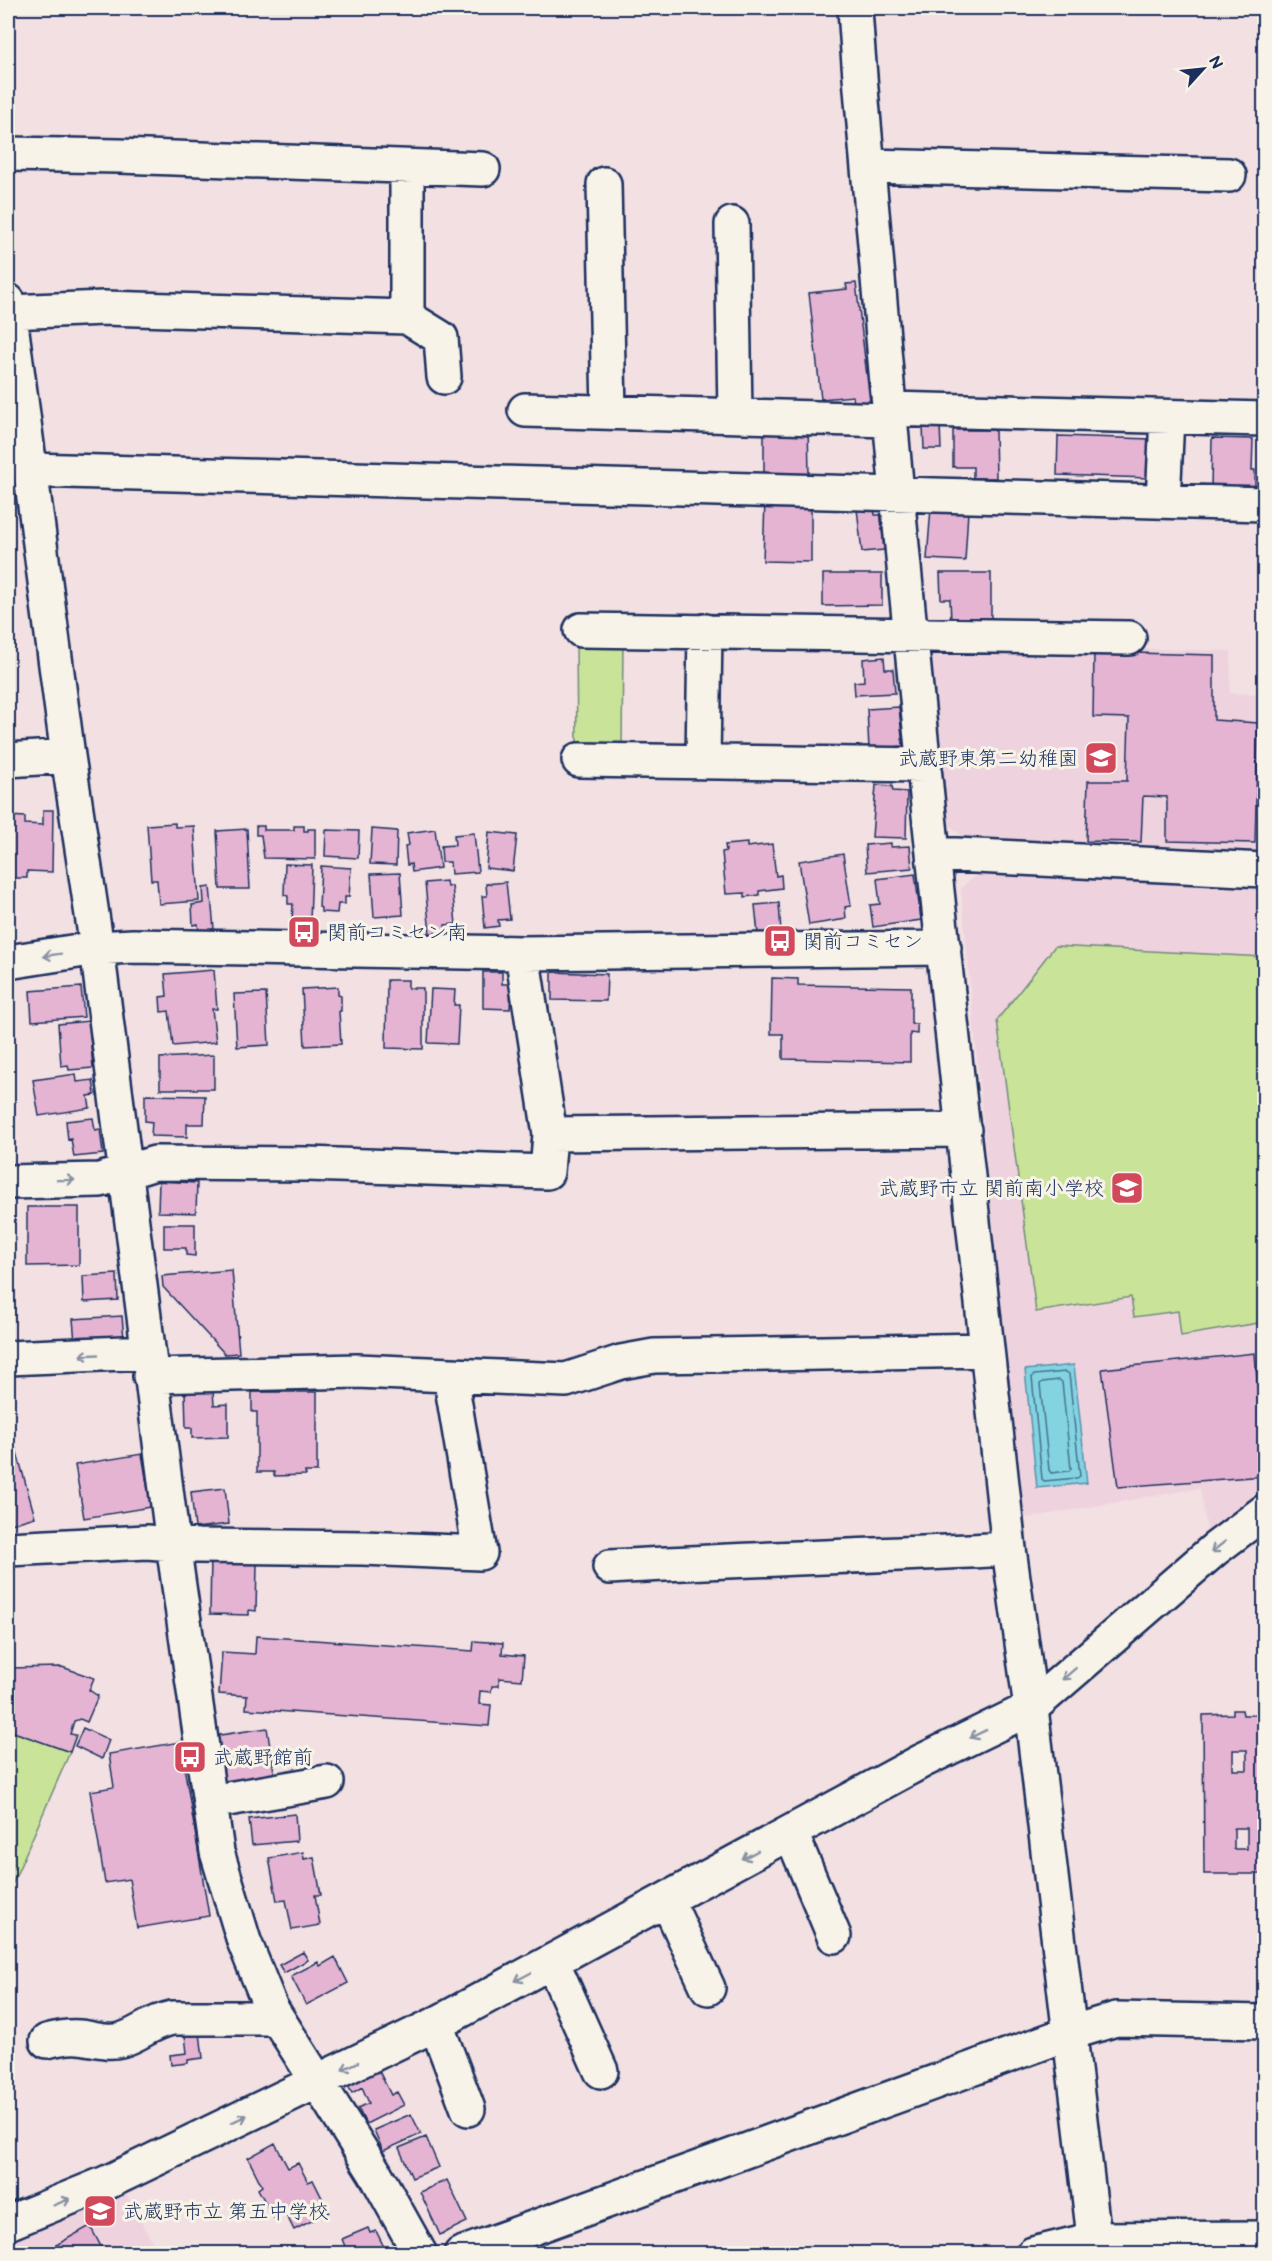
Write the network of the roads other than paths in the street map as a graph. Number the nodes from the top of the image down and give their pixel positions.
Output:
1 (855, 8) edge
2 (8, 154) edge
3 (868, 166) junction
4 (407, 167) junction
5 (483, 169) dead end
6 (1229, 175) dead end
7 (604, 184) dead end
8 (732, 224) dead end
9 (8, 306) edge
10 (407, 317) junction
11 (444, 377) dead end
12 (525, 410) dead end
13 (609, 412) junction
14 (889, 414) junction
15 (735, 416) junction
16 (1167, 417) junction
17 (1264, 420) edge
18 (22, 458) edge
19 (896, 494) junction
20 (1163, 501) junction
21 (1264, 504) edge
22 (581, 630) dead end
23 (705, 632) junction
24 (911, 634) junction
25 (1130, 638) dead end
26 (68, 756) junction
27 (8, 760) edge
28 (579, 760) dead end
29 (703, 761) junction
30 (925, 765) junction
31 (935, 854) junction
32 (1264, 870) edge
33 (97, 948) junction
34 (944, 948) junction
35 (522, 953) junction
36 (8, 962) edge
37 (964, 1130) junction
38 (550, 1134) junction
39 (125, 1171) junction
40 (8, 1182) edge
41 (987, 1350) junction
42 (8, 1358) edge
43 (149, 1364) junction
44 (450, 1375) junction
45 (1264, 1512) edge
46 (173, 1545) junction
47 (8, 1549) edge
48 (1009, 1549) junction
49 (610, 1567) dead end
50 (1030, 1708) junction
51 (327, 1782) dead end
52 (210, 1802) junction
53 (791, 1833) junction
54 (667, 1900) junction
55 (834, 1936) dead end
56 (552, 1961) junction
57 (708, 1988) dead end
58 (277, 2018) junction
59 (1264, 2022) edge
60 (436, 2024) junction
61 (1070, 2033) junction
62 (47, 2041) dead end
63 (601, 2071) dead end
64 (316, 2082) junction
65 (468, 2109) dead end
66 (8, 2223) edge
67 (1264, 2238) edge
68 (1095, 2246) edge
69 (420, 2253) edge
70 (461, 2253) edge
71 (1033, 2253) edge

1 - 3 street
2 - 4 street
3 - 6 street
3 - 14 street
4 - 5 street
4 - 10 street
7 - 13 street
8 - 15 street
9 - 10 street
9 - 18 street
10 - 11 street
12 - 13 street
13 - 15 street
14 - 15 street
14 - 16 street
14 - 19 street
16 - 17 street
16 - 20 street
18 - 19 street
18 - 26 street
19 - 20 street
19 - 24 street
20 - 21 street
22 - 23 street
23 - 24 street
23 - 29 street
24 - 25 street
24 - 30 street
26 - 27 street
26 - 33 street
28 - 29 street
29 - 30 street
30 - 31 street
31 - 32 street
31 - 34 street
33 - 35 street
33 -> 36 street
33 - 39 street
34 - 35 street
34 - 37 street
35 - 38 street
37 - 38 street
37 - 41 street
38 - 39 street
40 -> 39 street
39 - 43 street
41 - 44 street
41 - 48 street
43 -> 42 street
43 - 44 street
43 - 46 street
44 - 46 street
45 -> 50 street
46 - 47 street
46 - 52 street
48 - 49 street
48 - 50 street
50 -> 53 street
50 - 61 street
51 - 52 street
52 - 58 street
53 -> 54 street
53 - 55 street
54 - 56 street
54 - 57 street
56 -> 60 street
56 - 63 street
58 - 62 street
58 - 64 street
59 - 61 street
60 -> 64 street
60 - 65 street
61 - 68 street
61 - 70 street
66 -> 64 street
64 - 69 street
67 - 68 street
68 - 71 street

